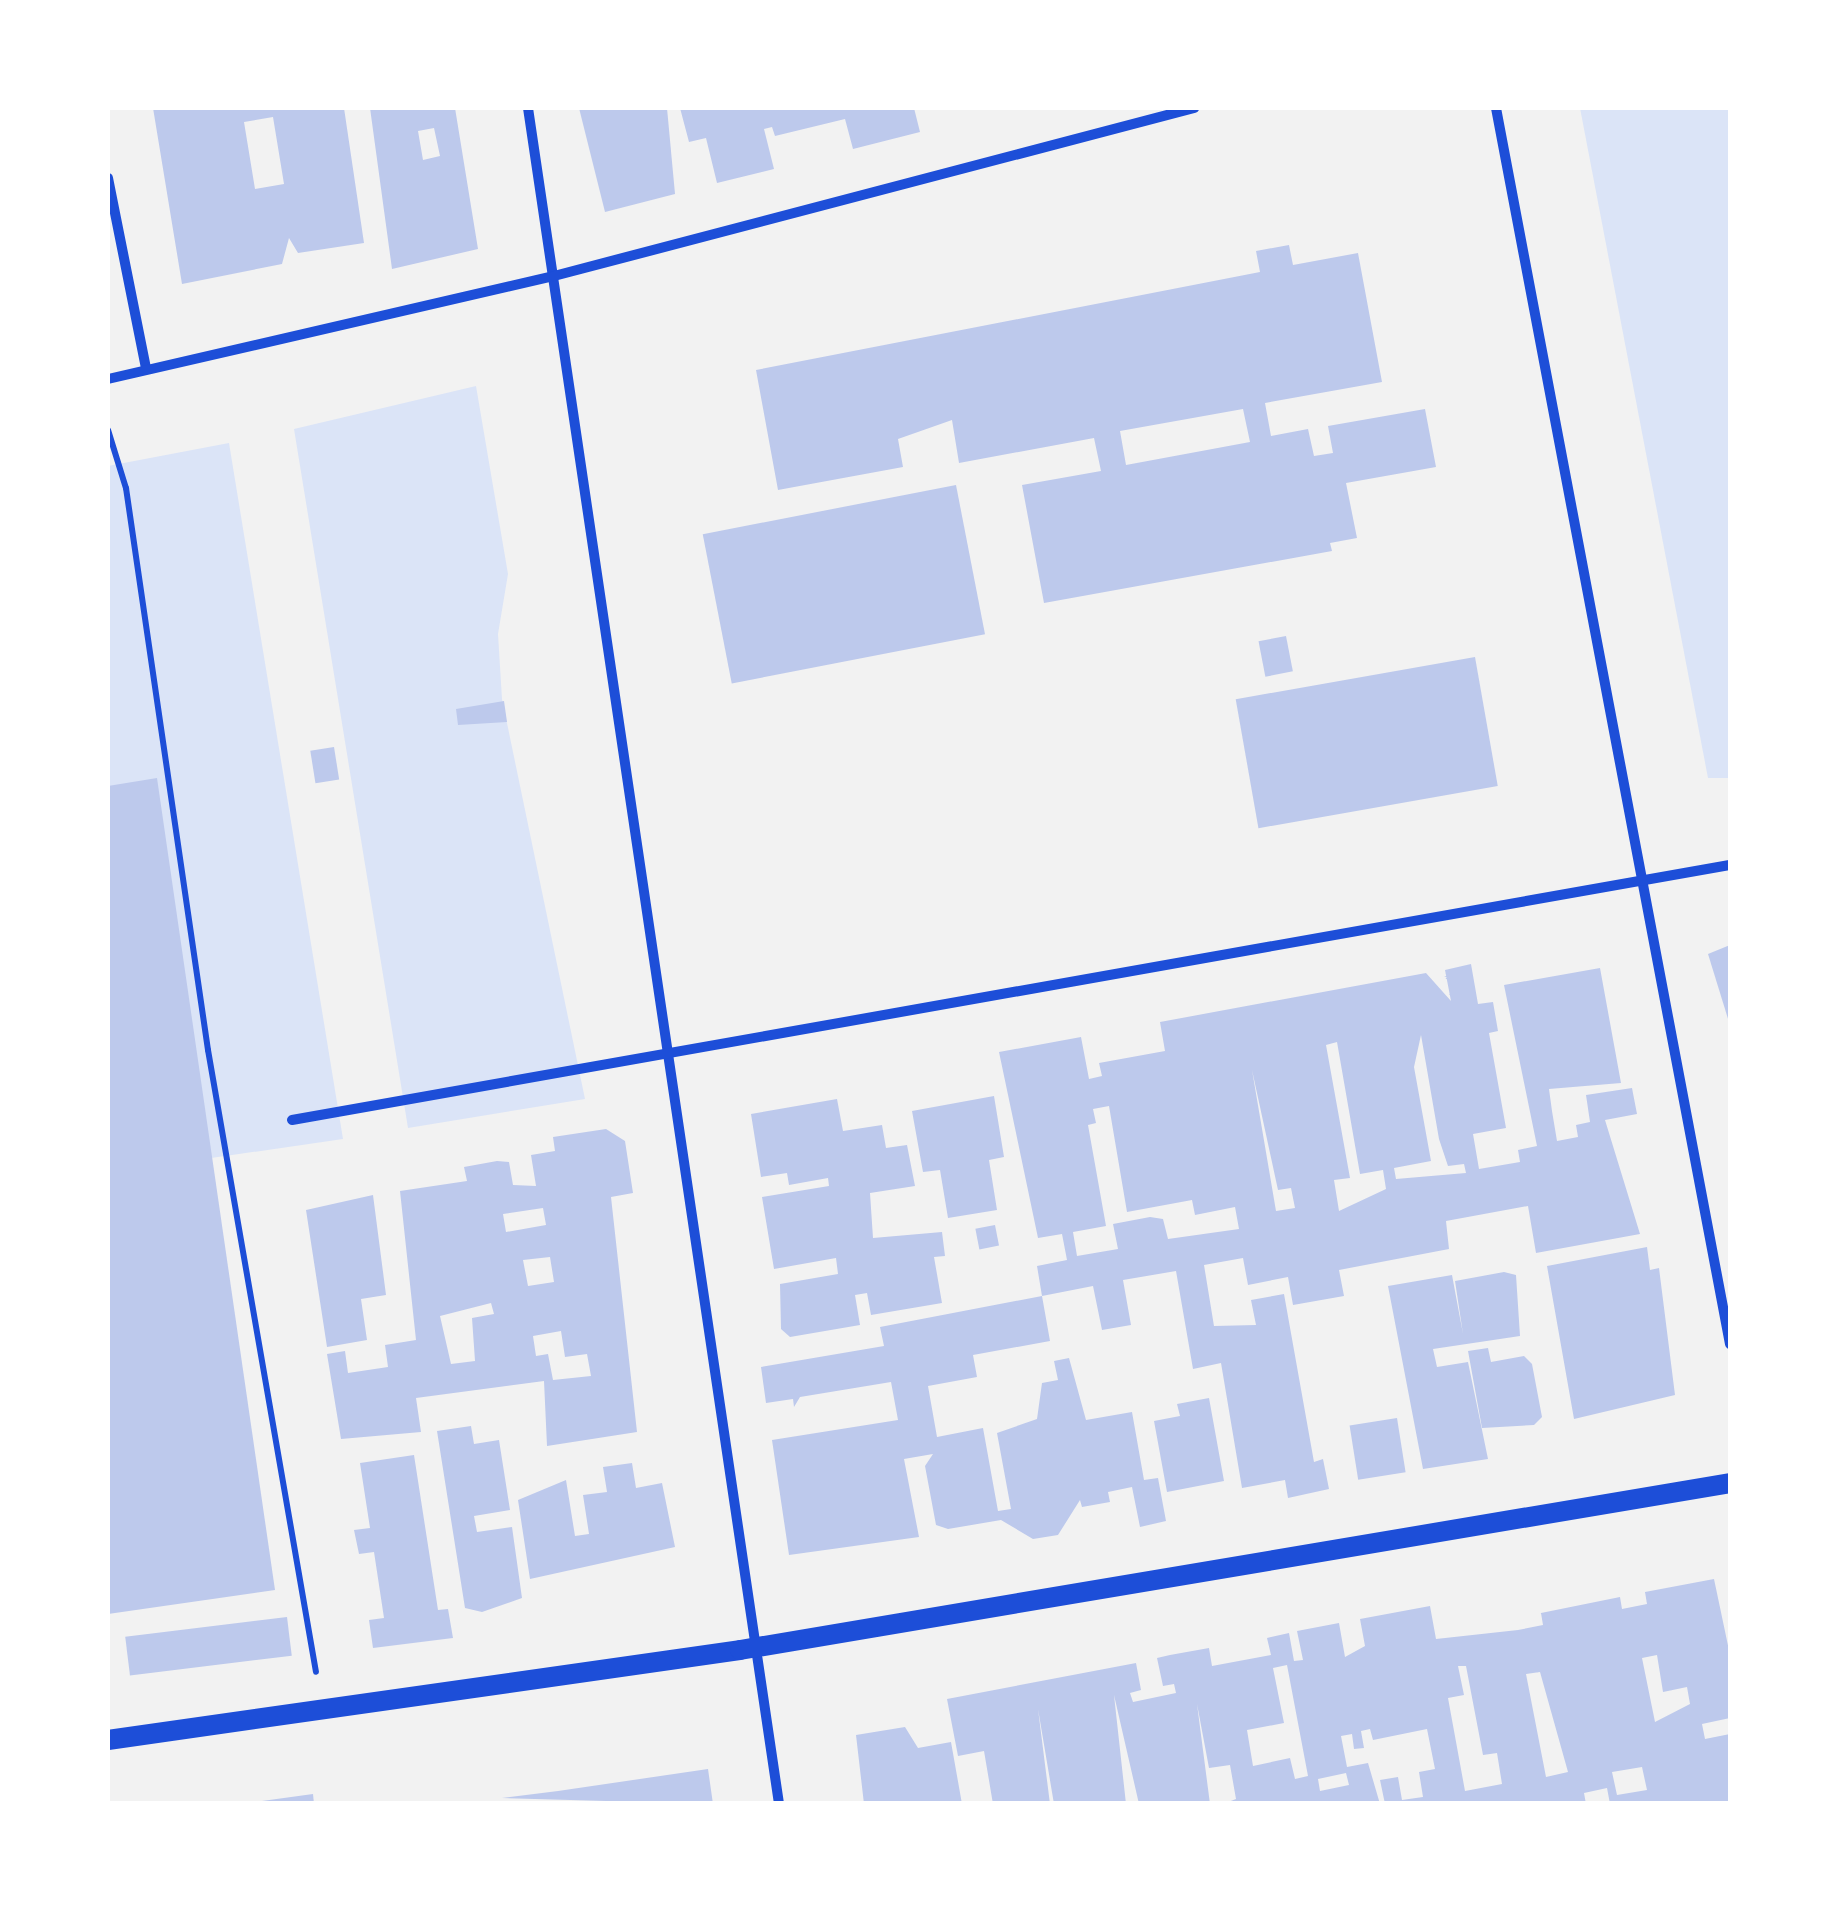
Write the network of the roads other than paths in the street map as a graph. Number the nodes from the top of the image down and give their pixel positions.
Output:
1 (528, 108) edge
2 (1194, 108) edge
3 (1496, 108) edge
4 (108, 178) edge
5 (554, 276) junction
6 (146, 369) junction
7 (108, 379) edge
8 (1730, 865) edge
9 (1642, 882) junction
10 (662, 1060) junction
11 (292, 1120) dead end
12 (1730, 1344) edge
13 (1730, 1483) edge
14 (756, 1648) junction
15 (108, 1740) edge
16 (780, 1804) edge

1 - 5 street
2 - 5 street
3 - 9 street
4 - 6 street
5 - 6 street
5 - 10 street
6 - 7 street
8 - 9 street
9 - 10 street
9 - 12 street
10 - 11 street
10 - 14 street
13 - 14 main road
14 - 15 main road
14 - 16 street

